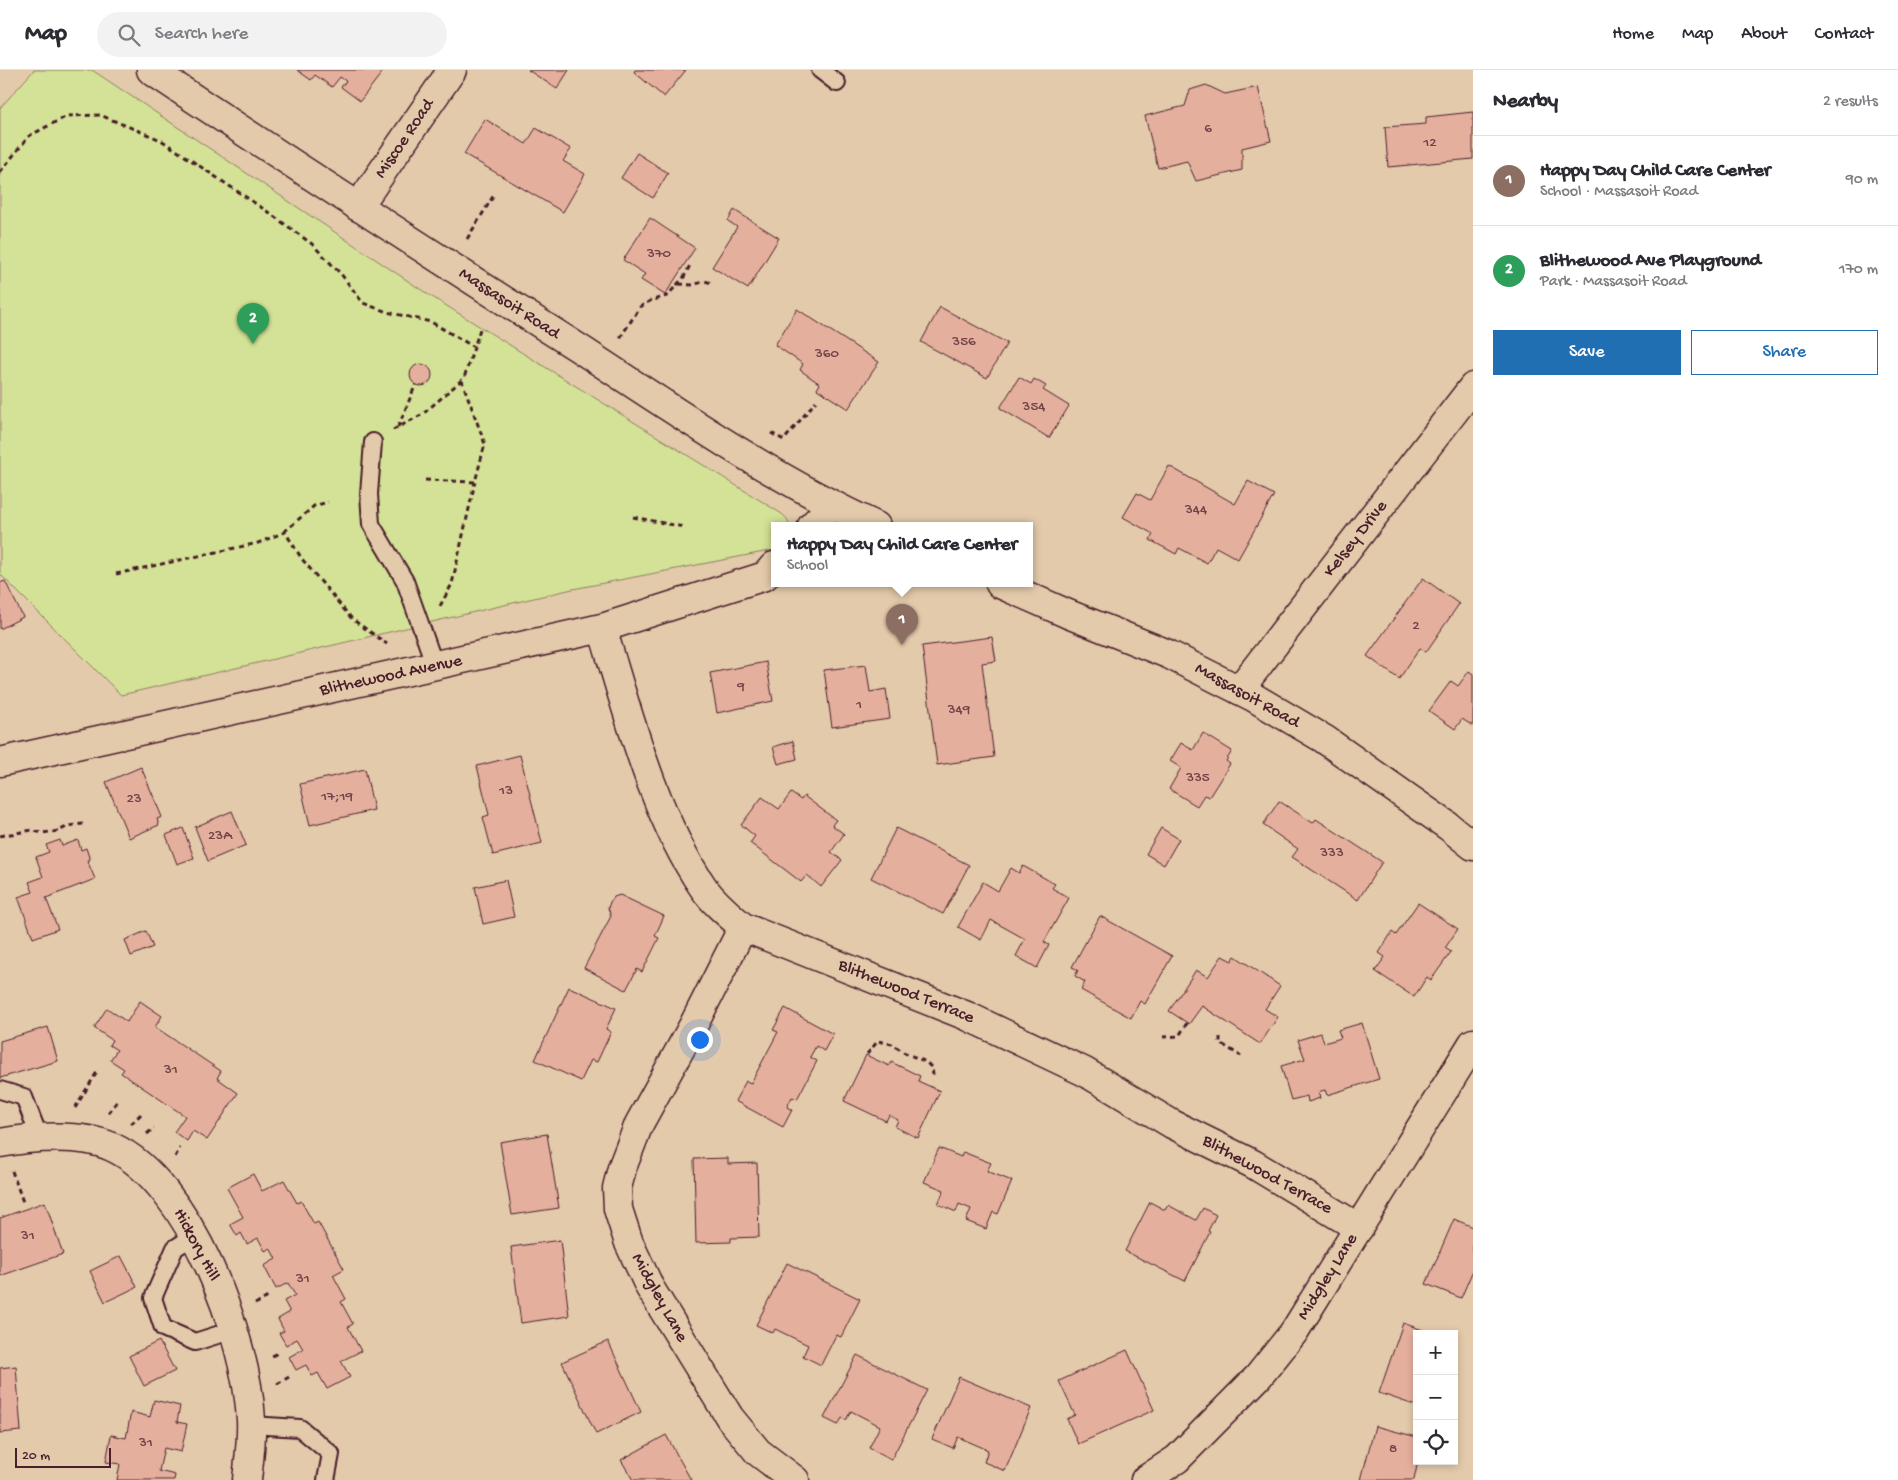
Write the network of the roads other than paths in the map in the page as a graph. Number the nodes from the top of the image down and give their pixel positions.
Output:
1 (150, 70) edge
2 (452, 70) edge
3 (820, 70) edge
4 (837, 83) dead end
5 (358, 207) junction
6 (1473, 387) edge
7 (373, 442) road end
8 (832, 506) junction
9 (816, 522) edge
10 (867, 522) edge
11 (771, 569) edge
12 (1007, 587) edge
13 (602, 628) junction
14 (435, 666) junction
15 (1239, 690) junction
16 (0, 762) edge
17 (1473, 846) edge
18 (743, 926) junction
19 (1473, 1043) edge
20 (0, 1090) edge
21 (40, 1139) junction
22 (0, 1143) edge
23 (1359, 1228) junction
24 (194, 1236) junction
25 (232, 1330) junction
26 (251, 1425) junction
27 (247, 1480) edge
28 (326, 1480) edge
29 (795, 1480) edge
30 (1145, 1480) edge

1 - 5 street, Massasoit Road
2 - 5 street, Miscoe Road
3 - 4 lane
5 - 8 street, Massasoit Road
6 - 15 street, Kelsey Drive
7 - 14 lane
8 - 9 street
8 - 10 street, Massasoit Road
11 - 13 street, Blithewood Avenue
12 - 15 street, Massasoit Road
13 - 14 street, Blithewood Avenue
13 - 18 street, Blithewood Terrace
14 - 16 street, Blithewood Avenue
15 - 17 street, Massasoit Road
18 - 23 street, Blithewood Terrace
18 - 29 street, Midgley Lane
19 - 23 street, Midgley Lane
20 - 21 lane
21 - 22 street, Hickory Hill
21 - 24 street, Hickory Hill
23 - 30 street, Midgley Lane
24 - 25 street, Hickory Hill
24 - 25 lane
25 - 26 street, Hickory Hill
26 - 27 street, Hickory Hill
26 - 28 lane

